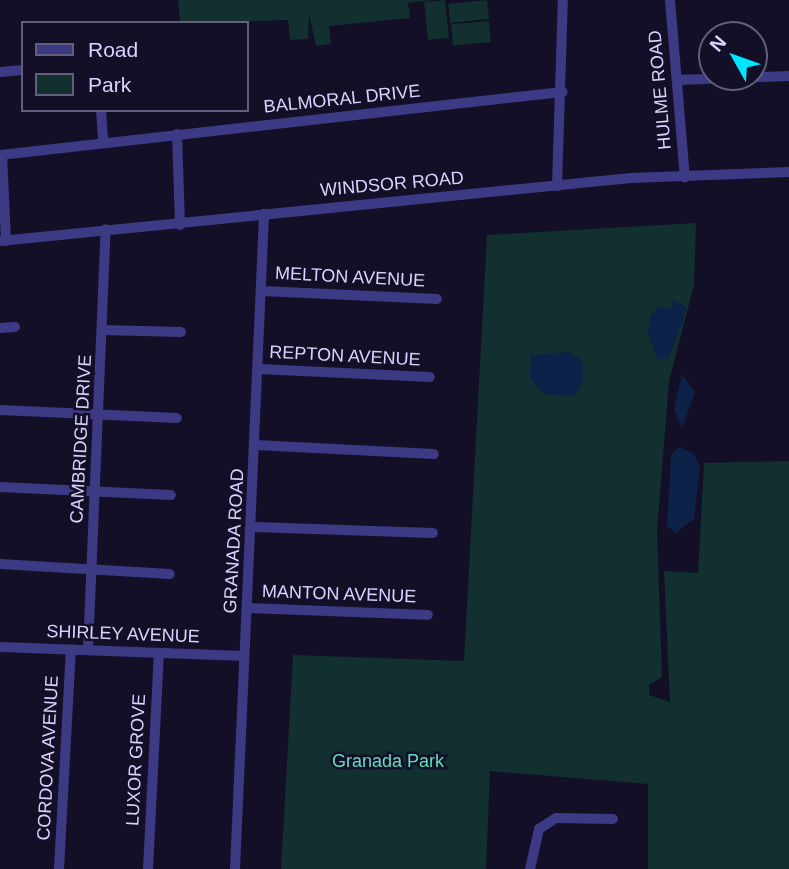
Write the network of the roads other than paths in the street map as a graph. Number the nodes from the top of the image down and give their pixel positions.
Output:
1 (563, 0) edge
2 (670, 0) edge
3 (21, 70) edge
4 (0, 72) edge
5 (789, 76) edge
6 (677, 80) junction
7 (562, 92) junction
8 (101, 112) edge
9 (177, 135) junction
10 (103, 141) junction
11 (1, 155) edge
12 (789, 172) edge
13 (685, 177) junction
14 (557, 186) junction
15 (264, 214) junction
16 (180, 225) junction
17 (106, 229) junction
18 (3, 241) edge
19 (262, 291) junction
20 (437, 299) dead end
21 (15, 327) dead end
22 (0, 328) edge
23 (103, 330) junction
24 (181, 332) dead end
25 (259, 369) junction
26 (430, 377) dead end
27 (0, 410) edge
28 (98, 415) junction
29 (177, 418) dead end
30 (256, 445) junction
31 (434, 454) dead end
32 (0, 487) edge
33 (96, 492) junction
34 (171, 495) dead end
35 (254, 527) junction
36 (433, 533) dead end
37 (0, 564) edge
38 (93, 569) junction
39 (170, 574) dead end
40 (249, 608) junction
41 (428, 615) dead end
42 (0, 647) edge
43 (71, 649) junction
44 (88, 650) junction
45 (159, 654) junction
46 (244, 656) junction
47 (613, 819) dead end
48 (60, 869) edge
49 (148, 869) edge
50 (235, 869) edge
51 (530, 869) edge

1 - 7 street
2 - 6 street, HULME ROAD
3 - 4 street
5 - 6 street
6 - 13 street, HULME ROAD
7 - 9 street, BALMORAL DRIVE
7 - 14 street
8 - 10 street
9 - 10 street, BALMORAL DRIVE
9 - 16 street
10 - 11 street, BALMORAL DRIVE
11 - 18 street
12 - 13 street, WINDSOR ROAD
13 - 14 street, WINDSOR ROAD
14 - 15 street, WINDSOR ROAD
15 - 16 street, WINDSOR ROAD
15 - 19 street, GRANADA ROAD
16 - 17 street, WINDSOR ROAD
17 - 18 street, WINDSOR ROAD
17 - 23 street, CAMBRIDGE DRIVE
19 - 20 street, MELTON AVENUE
19 - 25 street, GRANADA ROAD
21 - 22 street
23 - 24 street
23 - 28 street, CAMBRIDGE DRIVE
25 - 26 street, REPTON AVENUE
25 - 30 street, GRANADA ROAD
27 - 28 street
28 - 29 street
28 - 33 street, CAMBRIDGE DRIVE
30 - 31 street
30 - 35 street, GRANADA ROAD
32 - 33 street
33 - 34 street
33 - 38 street, CAMBRIDGE DRIVE
35 - 36 street
35 - 40 street, GRANADA ROAD
37 - 38 street
38 - 39 street
38 - 44 street, CAMBRIDGE DRIVE
40 - 41 street, MANTON AVENUE
40 - 46 street, GRANADA ROAD
42 - 43 street, SHIRLEY AVENUE
43 - 44 street, SHIRLEY AVENUE
43 - 48 street, CORDOVA AVENUE
44 - 45 street, SHIRLEY AVENUE
45 - 46 street, SHIRLEY AVENUE
45 - 49 street, LUXOR GROVE
46 - 50 street, GRANADA ROAD
47 - 51 street

